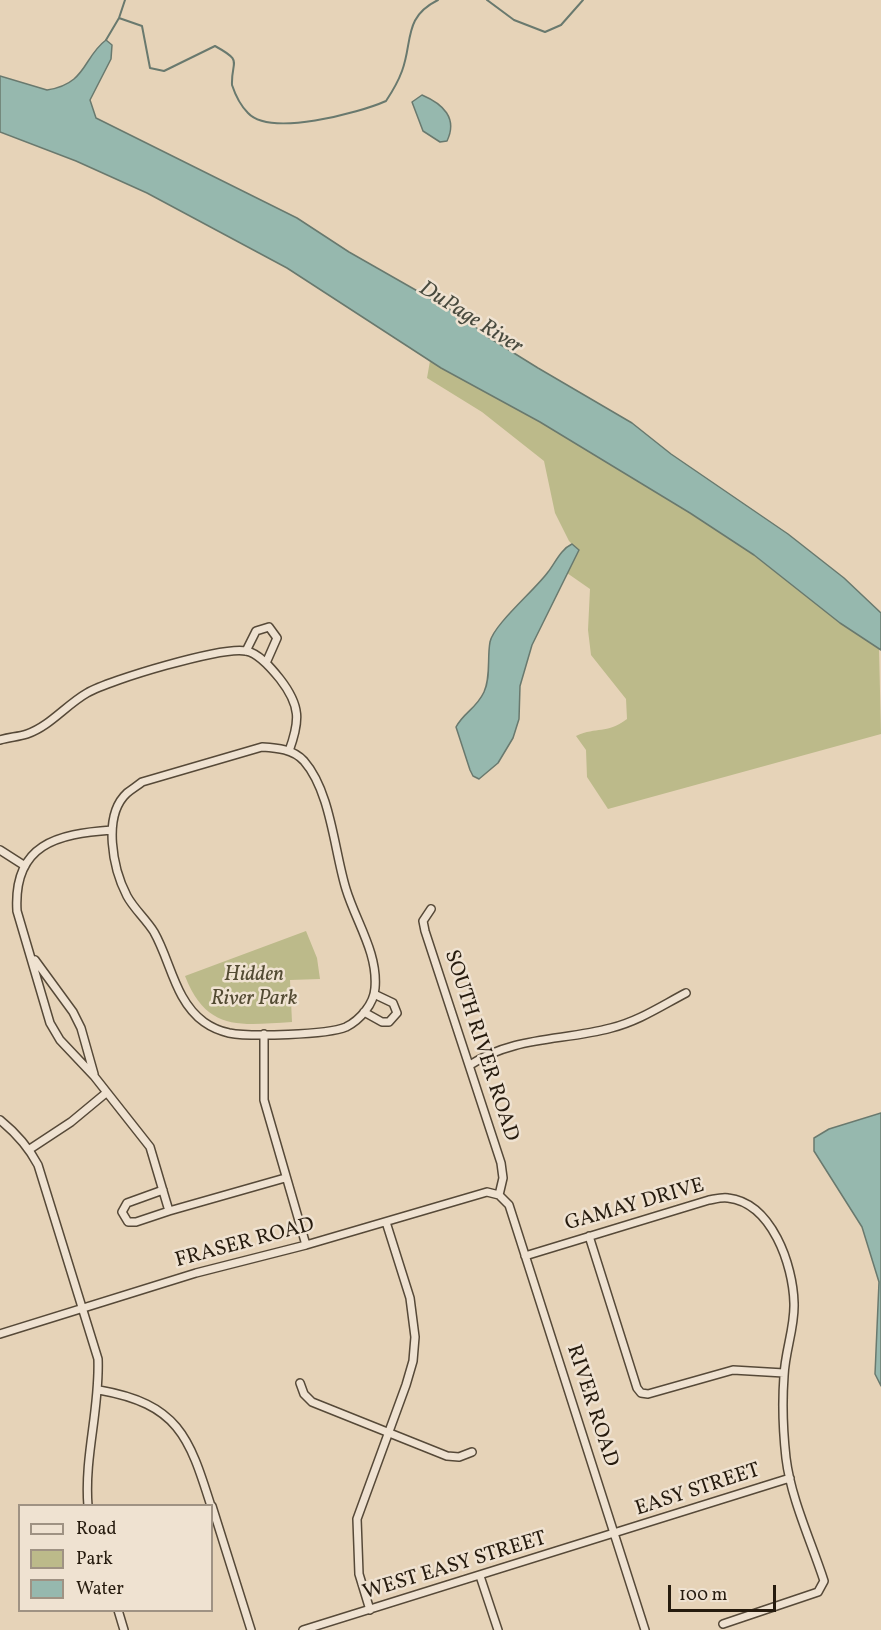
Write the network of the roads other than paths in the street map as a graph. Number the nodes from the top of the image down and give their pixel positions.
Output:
1 (246, 651) junction
2 (266, 663) junction
3 (0, 740) edge
4 (289, 751) junction
5 (112, 830) junction
6 (0, 850) edge
7 (25, 866) junction
8 (431, 909) dead end
9 (31, 955) junction
10 (686, 993) dead end
11 (374, 994) junction
12 (364, 1012) junction
13 (264, 1034) junction
14 (470, 1065) junction
15 (94, 1076) junction
16 (106, 1093) junction
17 (0, 1120) edge
18 (30, 1149) junction
19 (285, 1178) junction
20 (163, 1190) junction
21 (500, 1195) junction
22 (169, 1211) junction
23 (386, 1222) junction
24 (589, 1236) junction
25 (306, 1245) junction
26 (525, 1256) junction
27 (83, 1308) junction
28 (0, 1334) edge
29 (784, 1372) junction
30 (300, 1383) dead end
31 (99, 1390) junction
32 (387, 1433) junction
33 (472, 1452) dead end
34 (790, 1478) junction
35 (88, 1504) edge
36 (210, 1504) edge
37 (213, 1512) edge
38 (616, 1535) junction
39 (480, 1576) junction
40 (370, 1610) junction
41 (118, 1612) edge
42 (723, 1624) dead end
43 (124, 1630) edge
44 (251, 1630) edge
45 (303, 1630) edge
46 (498, 1630) edge
47 (645, 1630) edge

1 - 2 street
1 - 2 street
1 - 3 street
2 - 4 street
4 - 5 street
4 - 11 street
5 - 7 street
5 - 13 street
6 - 7 street
7 - 9 street
8 - 14 street, SOUTH RIVER ROAD
9 - 15 street
9 - 15 street
10 - 14 street
11 - 12 street
11 - 12 street
12 - 13 street
13 - 19 street
14 - 21 street, SOUTH RIVER ROAD
15 - 16 street
16 - 18 street
16 - 20 street
17 - 18 street
18 - 27 street
19 - 22 street
19 - 25 street
20 - 22 street
20 - 22 street
21 - 23 street, FRASER ROAD
21 - 26 street, RIVER ROAD
23 - 25 street, FRASER ROAD
23 - 32 street
24 - 26 street, GAMAY DRIVE
24 - 29 street
24 - 29 street, GAMAY DRIVE
25 - 27 street, FRASER ROAD
26 - 38 street, RIVER ROAD
27 - 28 street, FRASER ROAD
27 - 31 street
29 - 34 street, GAMAY DRIVE
30 - 32 street
31 - 35 street
31 - 36 street
32 - 33 street
32 - 40 street
34 - 38 street, EASY STREET
34 - 42 street, GAMAY DRIVE
37 - 44 street
38 - 39 street, WEST EASY STREET
38 - 47 street, RIVER ROAD
39 - 40 street, WEST EASY STREET
39 - 46 street
40 - 45 street, WEST EASY STREET
41 - 43 street

